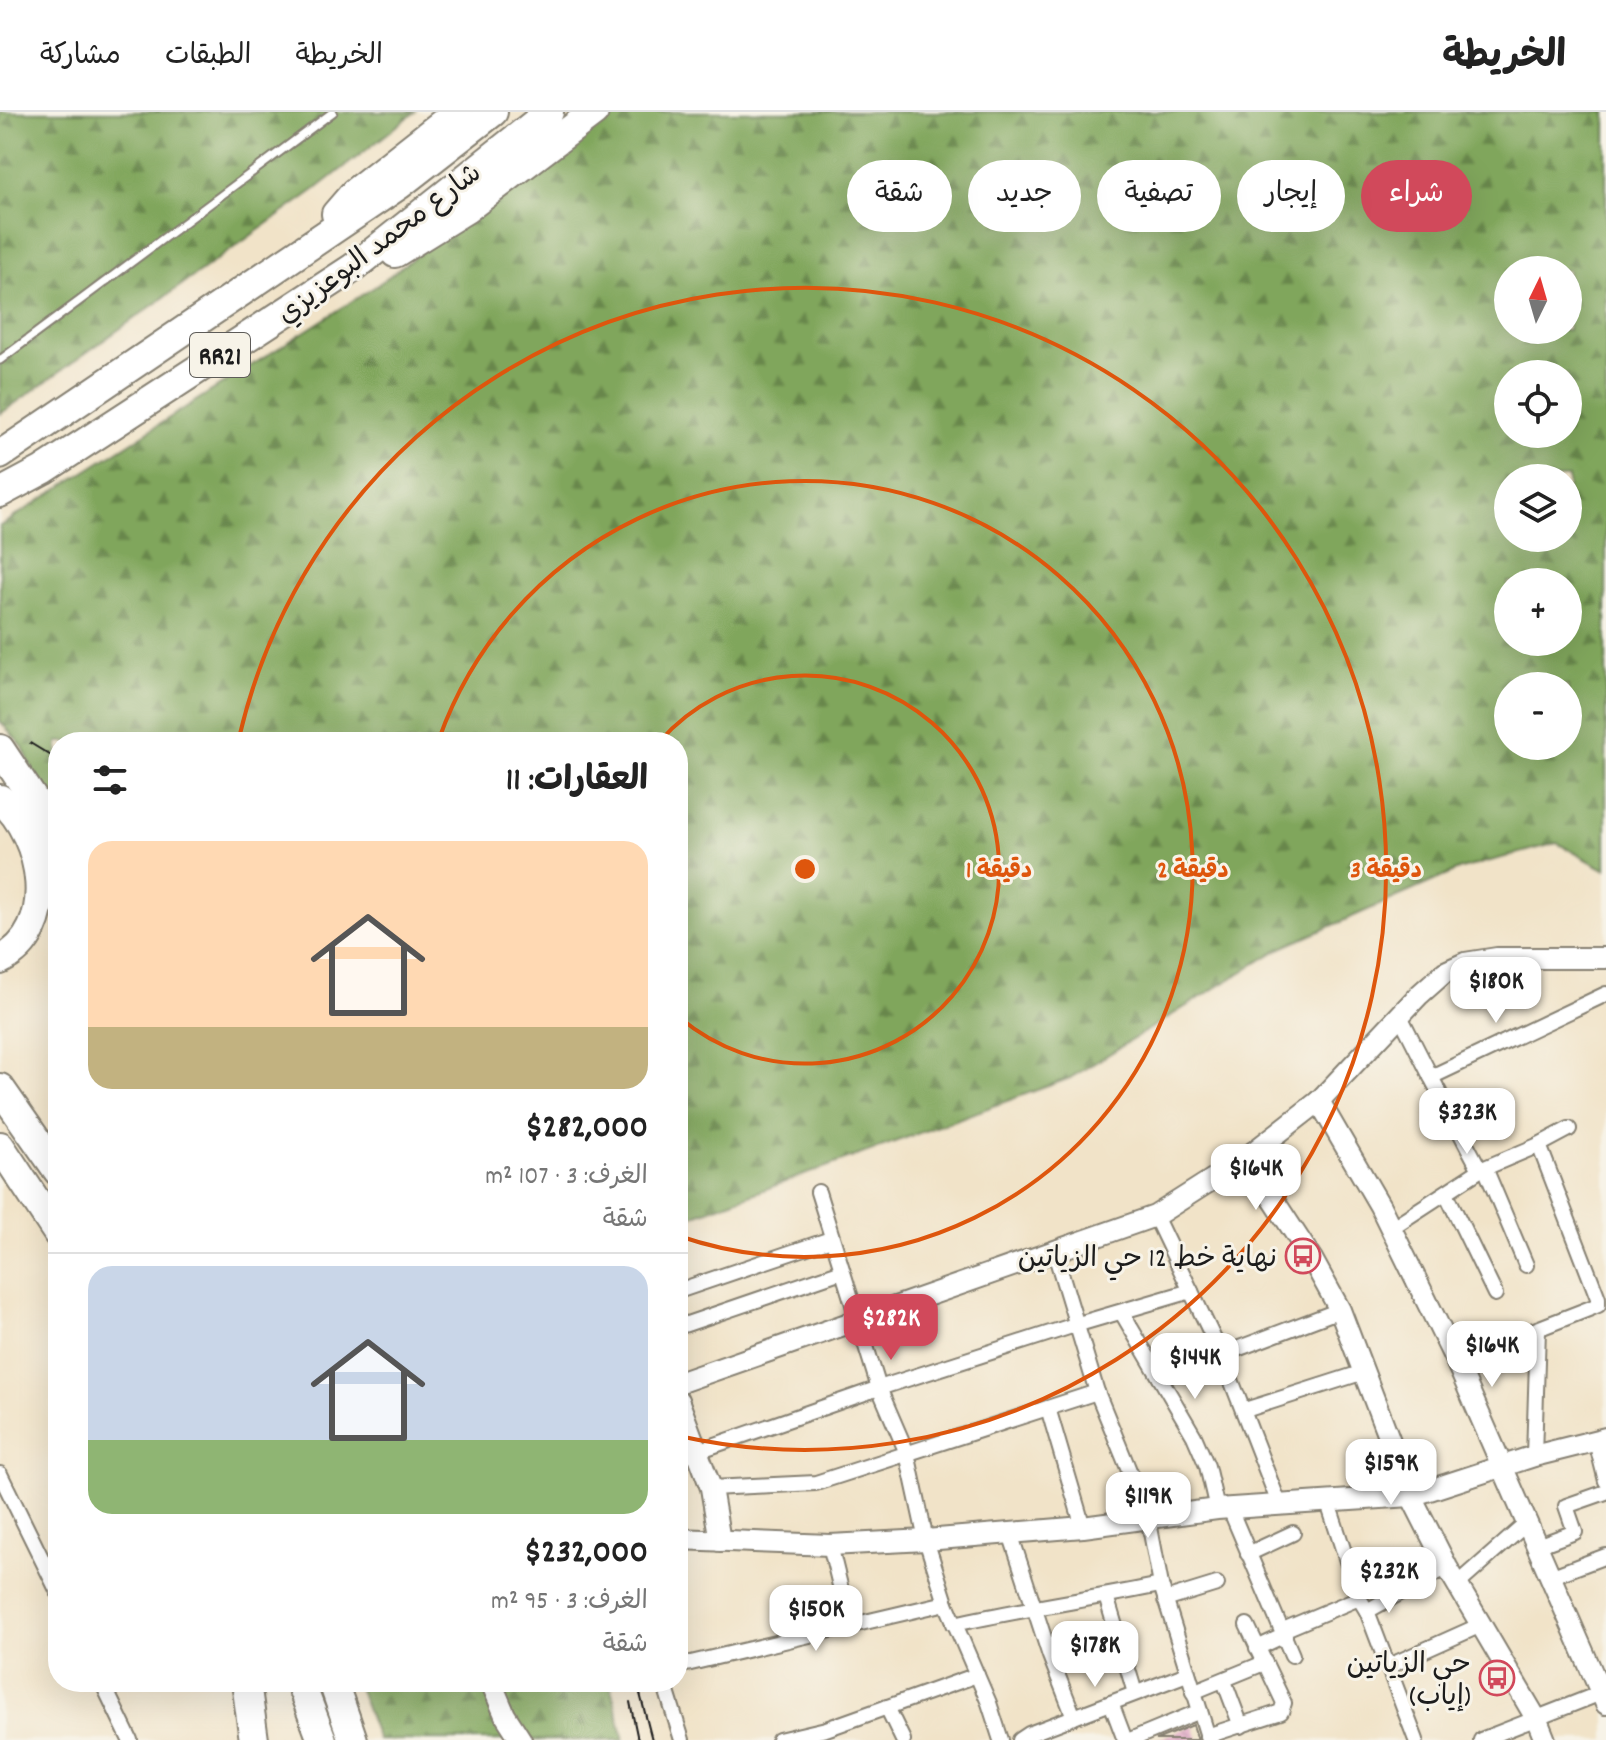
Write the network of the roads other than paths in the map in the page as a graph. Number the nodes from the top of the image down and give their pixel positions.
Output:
1 (333, 112) edge
2 (457, 112) edge
3 (493, 112) edge
4 (549, 112) edge
5 (594, 112) edge
6 (319, 238) junction
7 (353, 268) junction
8 (0, 360) edge
9 (5, 451) edge
10 (3, 505) edge
11 (0, 749) edge
12 (0, 799) edge
13 (48, 829) edge
14 (1606, 958) edge
15 (0, 960) edge
16 (1606, 994) edge
17 (1400, 1016) junction
18 (1431, 1077) junction
19 (0, 1088) edge
20 (1319, 1101) junction
21 (1569, 1129) dead end
22 (1539, 1145) junction
23 (4, 1152) edge
24 (48, 1157) edge
25 (1246, 1158) junction
26 (1483, 1169) junction
27 (818, 1192) dead end
28 (1446, 1193) junction
29 (1155, 1216) junction
30 (48, 1219) edge
31 (1391, 1228) junction
32 (831, 1239) junction
33 (1055, 1253) junction
34 (1526, 1265) dead end
35 (842, 1271) junction
36 (688, 1288) edge
37 (1191, 1291) junction
38 (1495, 1294) dead end
39 (1340, 1310) junction
40 (1122, 1313) junction
41 (859, 1320) junction
42 (688, 1324) edge
43 (1075, 1325) junction
44 (1221, 1354) junction
45 (1364, 1372) junction
46 (1160, 1378) junction
47 (688, 1380) edge
48 (879, 1388) junction
49 (1097, 1392) junction
50 (1048, 1408) junction
51 (1245, 1410) junction
52 (688, 1425) edge
53 (1601, 1440) edge
54 (699, 1453) junction
55 (907, 1453) junction
56 (688, 1456) edge
57 (1534, 1456) junction
58 (1501, 1468) junction
59 (0, 1474) edge
60 (1606, 1481) edge
61 (711, 1488) junction
62 (1606, 1492) edge
63 (1411, 1496) junction
64 (1328, 1503) junction
65 (1280, 1506) junction
66 (1224, 1509) junction
67 (1148, 1517) junction
68 (1527, 1523) junction
69 (1083, 1527) junction
70 (1010, 1533) junction
71 (1293, 1533) dead end
72 (688, 1539) edge
73 (926, 1540) junction
74 (720, 1541) junction
75 (830, 1545) junction
76 (1537, 1546) junction
77 (1248, 1554) junction
78 (1606, 1556) edge
79 (48, 1572) edge
80 (1453, 1575) junction
81 (1550, 1577) junction
82 (1217, 1584) dead end
83 (1161, 1585) junction
84 (1106, 1596) junction
85 (1165, 1600) junction
86 (946, 1603) junction
87 (1363, 1605) junction
88 (1034, 1606) junction
89 (954, 1624) junction
90 (1483, 1624) junction
91 (1247, 1625) dead end
92 (850, 1626) junction
93 (1284, 1633) junction
94 (1257, 1648) junction
95 (1292, 1655) dead end
96 (1264, 1663) junction
97 (688, 1664) edge
98 (1387, 1667) junction
99 (1187, 1674) junction
100 (977, 1675) junction
101 (1224, 1681) junction
102 (107, 1692) edge
103 (247, 1692) edge
104 (304, 1692) edge
105 (336, 1692) edge
106 (495, 1692) edge
107 (667, 1692) edge
108 (1193, 1692) junction
109 (1135, 1693) junction
110 (1604, 1696) edge
111 (1111, 1703) junction
112 (887, 1707) junction
113 (1200, 1711) junction
114 (1074, 1717) junction
115 (1537, 1720) junction
116 (1241, 1726) junction
117 (828, 1734) edge
118 (1208, 1738) edge
119 (130, 1740) edge
120 (254, 1740) edge
121 (322, 1740) edge
122 (353, 1740) edge
123 (521, 1740) edge
124 (682, 1740) edge
125 (779, 1740) edge
126 (903, 1740) edge
127 (1001, 1740) edge
128 (1020, 1740) edge
129 (1128, 1740) edge
130 (1416, 1740) edge
131 (1481, 1740) edge
132 (1545, 1740) edge

1 - 8 lane
2 - 6 highway
3 - 6 highway, شارع محمد البوعزيزي / RR21
4 - 7 highway, شارع محمد البوعزيزي / RR21
5 - 7 highway
6 - 9 highway, شارع محمد البوعزيزي / RR21
7 - 10 highway, شارع محمد البوعزيزي / RR21
11 - 13 highway
12 - 15 highway
14 - 17 street
16 - 18 street
17 - 18 street
17 - 20 street
18 - 26 street
19 - 24 highway
20 - 25 street
20 - 31 street
21 - 22 street
22 - 26 street
22 - 57 street
23 - 30 highway
25 - 29 street
25 - 39 street
26 - 28 street
26 - 34 street
27 - 32 street
28 - 31 street
28 - 38 street
29 - 33 street
29 - 37 street
31 - 58 street
32 - 35 street
32 - 36 street
33 - 41 street
33 - 43 street
35 - 41 street
35 - 42 street
37 - 40 street
37 - 44 street
39 - 44 street
39 - 45 street
40 - 43 street
40 - 46 street
41 - 47 street
41 - 48 street
43 - 48 street
43 - 49 street
44 - 46 street
44 - 51 street
45 - 51 street
45 - 63 street
46 - 66 street
48 - 54 street
48 - 55 street
49 - 50 street
49 - 67 street
50 - 55 street
50 - 69 street
51 - 65 street
52 - 54 street
53 - 57 street
53 - 60 street
54 - 56 street
54 - 61 street
55 - 61 street
55 - 73 street
57 - 58 street
58 - 63 street
58 - 68 street
59 - 79 street
61 - 74 street
62 - 76 street
63 - 64 street
63 - 80 street
64 - 65 street
64 - 87 street
65 - 66 street
66 - 67 street
66 - 77 street
67 - 69 street
67 - 83 street
68 - 76 street
68 - 80 street
69 - 70 street
70 - 73 street
70 - 88 street
71 - 77 street
72 - 74 street
73 - 75 street
73 - 86 street
74 - 75 street
75 - 92 street
76 - 81 street
77 - 93 street
78 - 81 street
80 - 87 street
80 - 90 street
81 - 110 street
82 - 85 street
83 - 84 street
83 - 85 street
84 - 88 street
84 - 109 street
85 - 99 street
86 - 89 street
86 - 92 street
87 - 93 street
87 - 98 street
88 - 89 street
88 - 114 street
89 - 100 street
90 - 98 street
90 - 115 street
91 - 94 street
92 - 97 street
93 - 94 street
93 - 95 street
94 - 96 street
96 - 101 street
96 - 116 street
98 - 130 street
99 - 108 street
99 - 109 street
100 - 112 street
100 - 127 street
101 - 108 street
101 - 116 street
102 - 119 street
103 - 120 highway
104 - 121 highway
105 - 122 highway
106 - 123 street
107 - 124 street
108 - 113 street
109 - 111 street
110 - 115 street
111 - 114 street
111 - 129 street
112 - 117 street
112 - 126 street
113 - 118 street
113 - 129 street
114 - 128 street
115 - 131 street
115 - 132 street
116 - 118 street
117 - 125 street

